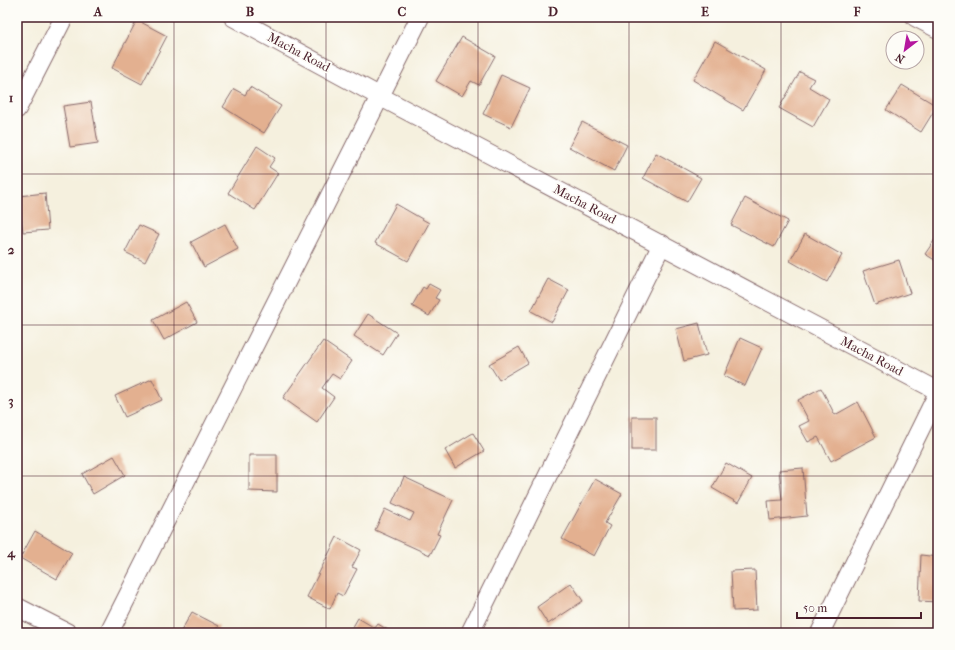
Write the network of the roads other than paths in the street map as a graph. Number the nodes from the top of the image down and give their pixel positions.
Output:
1 (64, 17) edge
2 (233, 17) edge
3 (420, 17) edge
4 (915, 17) edge
5 (938, 29) edge
6 (380, 96) junction
7 (17, 109) edge
8 (662, 244) junction
9 (938, 392) edge
10 (17, 607) edge
11 (68, 633) edge
12 (109, 633) edge
13 (470, 633) edge
14 (820, 633) edge

1 - 7 street
2 - 6 street, Macha Road
3 - 6 street
4 - 5 street
6 - 8 street, Macha Road
6 - 12 street
8 - 9 street, Macha Road
8 - 13 street
9 - 14 street
10 - 11 street

